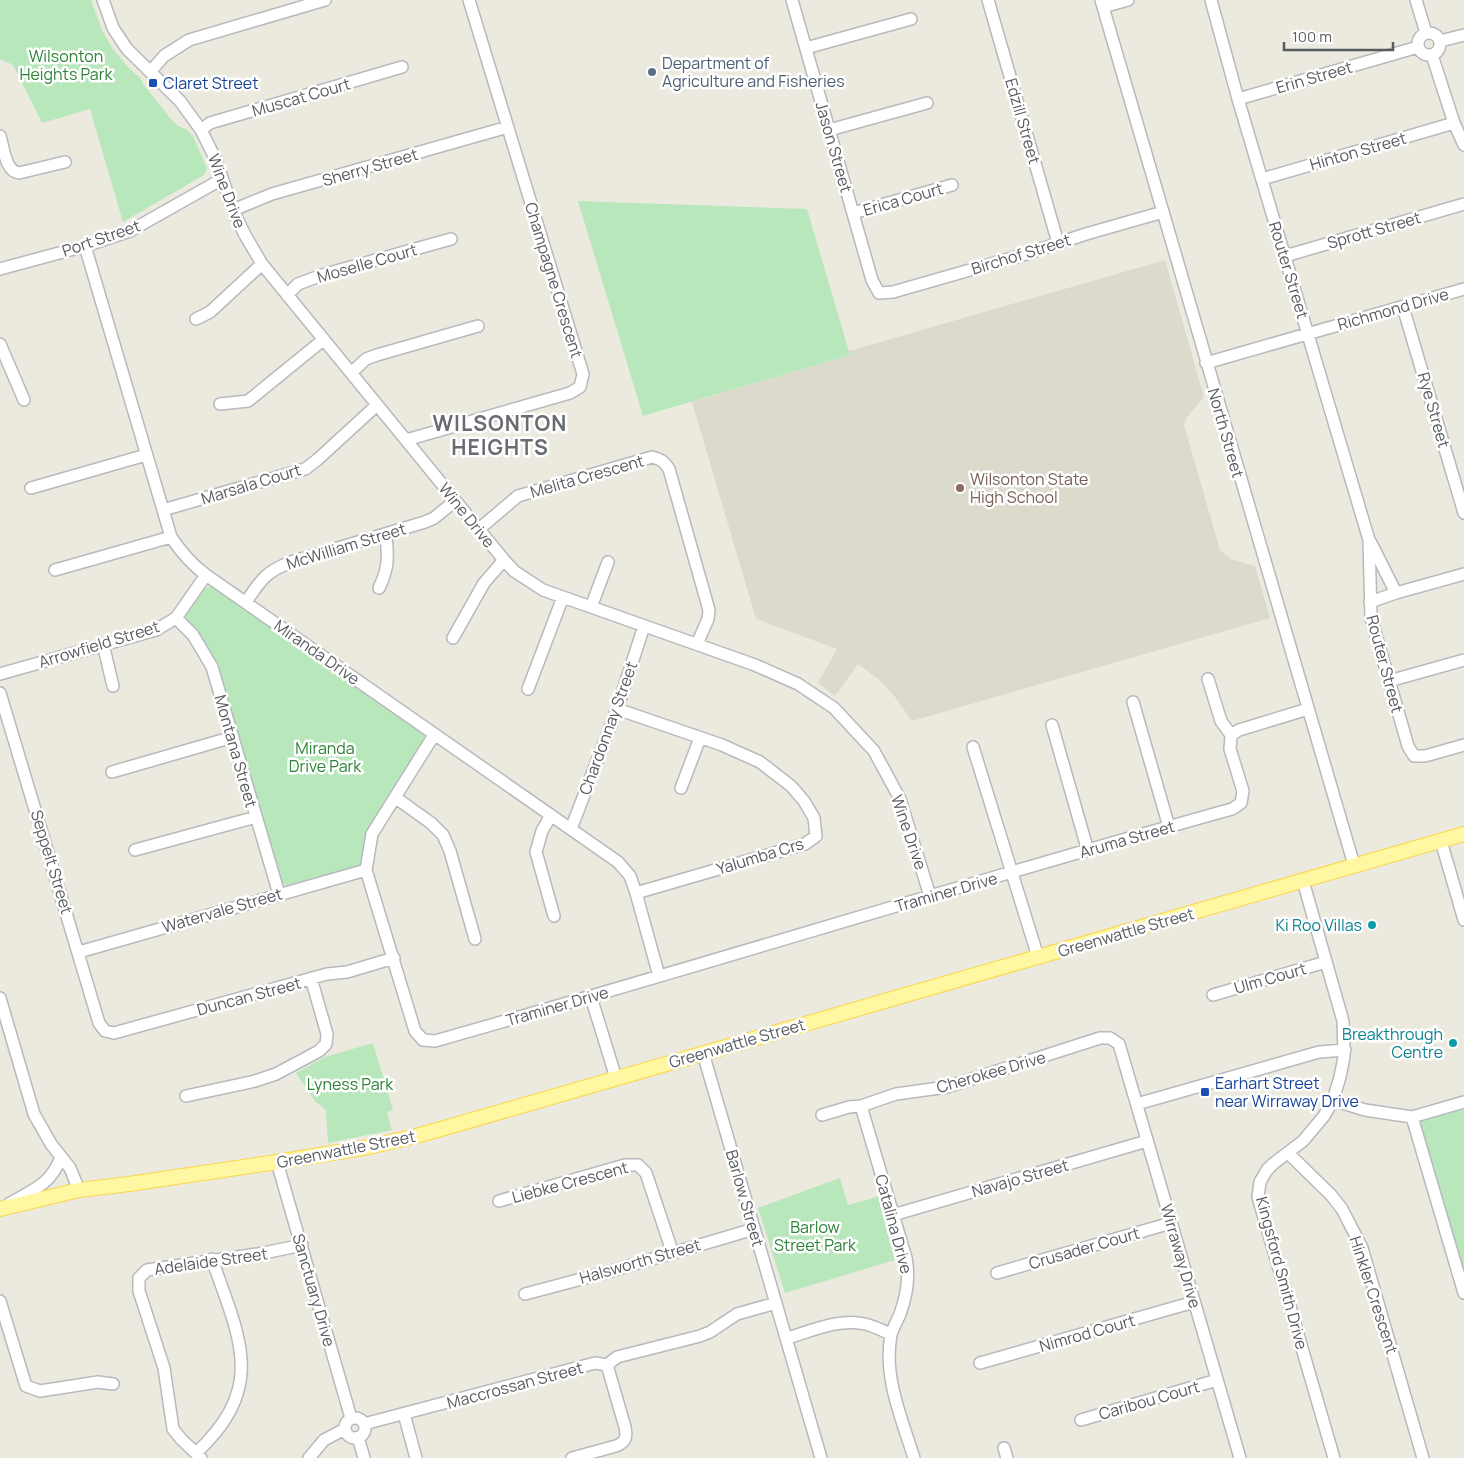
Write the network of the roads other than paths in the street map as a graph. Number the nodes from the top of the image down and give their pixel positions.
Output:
1 (103, 0) edge
2 (325, 0) edge
3 (470, 0) edge
4 (792, 0) edge
5 (988, 0) edge
6 (1128, 0) edge
7 (1210, 0) edge
8 (1416, 0) edge
9 (1102, 3) edge
10 (911, 19) dead end
11 (1426, 33) junction
12 (1464, 35) edge
13 (1440, 42) junction
14 (1418, 47) junction
15 (806, 48) junction
16 (1432, 55) junction
17 (402, 67) dead end
18 (150, 72) junction
19 (1238, 99) junction
20 (927, 102) dead end
21 (1454, 123) junction
22 (508, 127) junction
23 (201, 130) junction
24 (829, 130) junction
25 (0, 136) edge
26 (1464, 145) edge
27 (65, 162) dead end
28 (222, 179) junction
29 (1262, 179) junction
30 (952, 185) dead end
31 (1464, 204) edge
32 (233, 210) junction
33 (1163, 212) junction
34 (853, 213) junction
35 (452, 239) dead end
36 (1058, 243) junction
37 (85, 246) junction
38 (1284, 256) junction
39 (262, 264) junction
40 (0, 269) edge
41 (1464, 289) edge
42 (880, 292) joint
43 (287, 295) junction
44 (1403, 306) junction
45 (196, 319) dead end
46 (478, 326) dead end
47 (1308, 334) junction
48 (323, 340) junction
49 (0, 344) edge
50 (1206, 364) junction
51 (351, 373) junction
52 (24, 400) dead end
53 (220, 404) dead end
54 (377, 405) junction
55 (406, 440) junction
56 (146, 455) junction
57 (31, 488) dead end
58 (455, 501) junction
59 (163, 510) junction
60 (1464, 513) edge
61 (479, 529) junction
62 (386, 534) junction
63 (171, 537) junction
64 (1369, 540) junction
65 (504, 560) junction
66 (608, 562) dead end
67 (55, 570) dead end
68 (1464, 574) edge
69 (206, 575) junction
70 (379, 588) dead end
71 (1396, 593) junction
72 (563, 597) junction
73 (246, 602) junction
74 (1370, 602) junction
75 (591, 608) junction
76 (176, 618) junction
77 (644, 626) junction
78 (453, 638) dead end
79 (103, 644) junction
80 (697, 644) junction
81 (1464, 660) edge
82 (0, 674) edge
83 (1208, 679) dead end
84 (1390, 681) junction
85 (114, 686) dead end
86 (528, 689) dead end
87 (0, 693) edge
88 (1132, 702) dead end
89 (617, 709) junction
90 (1308, 709) junction
91 (1052, 725) dead end
92 (434, 734) junction
93 (1231, 735) junction
94 (233, 737) junction
95 (700, 738) junction
96 (1464, 745) edge
97 (973, 747) dead end
98 (112, 772) dead end
99 (681, 788) dead end
100 (396, 798) junction
101 (551, 815) junction
102 (256, 817) junction
103 (1169, 827) junction
104 (571, 829) junction
105 (1464, 834) edge
106 (1441, 841) junction
107 (135, 850) dead end
108 (1088, 851) junction
109 (1354, 865) junction
110 (366, 870) junction
111 (1012, 873) junction
112 (1303, 881) junction
113 (636, 893) junction
114 (279, 894) junction
115 (930, 896) junction
116 (554, 916) dead end
117 (1464, 920) edge
118 (475, 939) dead end
119 (79, 952) junction
120 (394, 958) junction
121 (1038, 958) junction
122 (1326, 962) junction
123 (659, 976) junction
124 (311, 978) junction
125 (1214, 994) dead end
126 (591, 997) junction
127 (0, 998) edge
128 (105, 1031) joint
129 (1345, 1050) junction
130 (703, 1053) junction
131 (1123, 1054) joint
132 (616, 1078) junction
133 (186, 1096) dead end
134 (1333, 1100) junction
135 (1464, 1102) edge
136 (1137, 1104) junction
137 (860, 1106) junction
138 (822, 1115) dead end
139 (1412, 1117) junction
140 (1147, 1141) junction
141 (1288, 1153) junction
142 (61, 1157) junction
143 (277, 1162) junction
144 (79, 1190) junction
145 (499, 1200) dead end
146 (1, 1209) edge
147 (893, 1215) junction
148 (1171, 1223) junction
149 (754, 1228) junction
150 (302, 1245) junction
151 (672, 1252) junction
152 (212, 1259) junction
153 (997, 1273) dead end
154 (1462, 1280) edge
155 (1464, 1293) edge
156 (525, 1294) dead end
157 (0, 1301) edge
158 (1194, 1302) junction
159 (776, 1303) junction
160 (891, 1334) junction
161 (787, 1338) junction
162 (980, 1363) dead end
163 (608, 1365) junction
164 (1217, 1380) junction
165 (113, 1384) dead end
166 (404, 1414) junction
167 (351, 1418) junction
168 (1081, 1420) dead end
169 (364, 1424) junction
170 (345, 1429) junction
171 (358, 1437) junction
172 (198, 1455) edge
173 (309, 1458) edge
174 (364, 1458) edge
175 (416, 1458) edge
176 (572, 1458) edge
177 (821, 1458) edge
178 (914, 1458) edge
179 (1240, 1458) edge
180 (1334, 1458) edge
181 (1423, 1458) edge

1 - 18 street, Wine Drive
2 - 18 street
3 - 22 street, Champagne Crescent
4 - 15 street, Jason Street
5 - 36 street, Edzill Street
6 - 9 street
7 - 19 street, Router Street
8 - 11 street
9 - 33 street, North Street
10 - 15 street
11 - 13 street
11 - 14 street
12 - 13 street
13 - 16 street
14 - 16 street
14 - 19 street, Erin Street
15 - 24 street, Jason Street
16 - 21 street
17 - 23 street, Muscat Court
18 - 23 street, Wine Drive
19 - 29 street, Router Street
20 - 24 street
21 - 26 street
21 - 29 street, Hinton Street
22 - 32 street, Sherry Street
22 - 55 street, Champagne Crescent
23 - 28 street, Wine Drive
24 - 34 street, Jason Street
25 - 27 street
28 - 32 street, Wine Drive
28 - 37 street, Port Street
29 - 38 street, Router Street
30 - 34 street, Erica Court
31 - 38 street, Sprott Street
32 - 39 street, Wine Drive
33 - 36 street, Birchof Street
33 - 50 street, North Street
34 - 42 street, Jason Street
35 - 43 street, Moselle Court
36 - 42 street, Birchof Street
37 - 40 street, Port Street
37 - 56 street, Miranda Drive
38 - 47 street, Router Street
39 - 43 street, Wine Drive
39 - 45 street
41 - 44 street, Richmond Drive
43 - 48 street, Wine Drive
44 - 47 street, Richmond Drive
44 - 60 street, Rye Street
46 - 51 street
47 - 50 street, Richmond Drive
47 - 64 street, Router Street
48 - 51 street, Wine Drive
48 - 53 street
49 - 52 street
50 - 90 street, North Street
51 - 54 street, Wine Drive
54 - 55 street, Wine Drive
54 - 59 street, Marsala Court
55 - 58 street, Wine Drive
56 - 57 street
56 - 59 street, Miranda Drive
58 - 61 street, Wine Drive
58 - 62 street, McWilliam Street
59 - 63 street, Miranda Drive
61 - 65 street, Wine Drive
61 - 80 street, Melita Crescent
62 - 70 street
62 - 73 street, McWilliam Street
63 - 67 street
63 - 69 street, Miranda Drive
64 - 71 street, Router Street
64 - 74 street, Router Street
65 - 72 street, Wine Drive
65 - 78 street
66 - 75 street
68 - 71 street
69 - 73 street, Miranda Drive
69 - 76 street, Arrowfield Street
71 - 74 street
72 - 75 street, Wine Drive
72 - 86 street
73 - 92 street, Miranda Drive
74 - 84 street, Router Street
75 - 77 street, Wine Drive
76 - 79 street, Arrowfield Street
76 - 94 street, Montana Street
77 - 80 street, Wine Drive
77 - 89 street, Chardonnay Street
79 - 82 street, Arrowfield Street
79 - 85 street
80 - 115 street, Wine Drive
81 - 84 street
83 - 93 street
84 - 96 street, Router Street
87 - 119 street, Seppelt Street
88 - 103 street
89 - 95 street, Yalumba Crs
89 - 104 street, Chardonnay Street
90 - 93 street
90 - 109 street, North Street
91 - 108 street
92 - 100 street, Traminer Drive
92 - 101 street, Miranda Drive
93 - 103 street, Aruma Street
94 - 98 street
94 - 102 street, Montana Street
95 - 99 street
95 - 113 street, Yalumba Crs
97 - 111 street
100 - 110 street, Traminer Drive
100 - 118 street
101 - 104 street, Miranda Drive
101 - 116 street
102 - 107 street
102 - 114 street, Montana Street
103 - 108 street, Aruma Street
104 - 113 street, Miranda Drive
105 - 106 main road, Greenwattle Street
106 - 109 main road, Greenwattle Street
106 - 117 street
108 - 111 street, Aruma Street
109 - 112 main road, Greenwattle Street
110 - 114 street, Watervale Street
110 - 120 street, Traminer Drive
111 - 115 street, Traminer Drive
111 - 121 street
112 - 121 main road, Greenwattle Street
112 - 122 street, Kingsford Smith Drive
113 - 123 street, Miranda Drive
114 - 119 street, Watervale Street
115 - 123 street, Traminer Drive
119 - 128 street, Seppelt Street
120 - 124 street, Duncan Street
120 - 126 street, Traminer Drive
121 - 130 main road, Greenwattle Street
122 - 125 street, Ulm Court
122 - 129 street, Kingsford Smith Drive
123 - 126 street, Traminer Drive
124 - 128 street, Duncan Street
124 - 133 street
126 - 132 street
127 - 142 street
129 - 134 street, Kingsford Smith Drive
129 - 136 street
130 - 132 main road, Greenwattle Street
130 - 149 street, Barlow Street
131 - 136 street, Wirraway Drive
131 - 137 street, Cherokee Drive
132 - 143 main road, Greenwattle Street
134 - 139 street
134 - 141 street, Kingsford Smith Drive
135 - 139 street
136 - 140 street, Wirraway Drive
137 - 138 street, Cherokee Drive
137 - 147 street, Catalina Drive
139 - 154 street
140 - 147 street, Navajo Street
140 - 148 street, Wirraway Drive
141 - 180 street, Kingsford Smith Drive
141 - 181 street, Hinkler Crescent
142 - 144 street
142 - 146 street
143 - 144 main road, Greenwattle Street
143 - 150 street, Sanctuary Drive
144 - 146 main road, Greenwattle Street
145 - 151 street, Liebke Crescent
147 - 160 street, Catalina Drive
148 - 153 street, Crusader Court
148 - 158 street, Wirraway Drive
149 - 151 street, Halsworth Street
149 - 159 street, Barlow Street
150 - 152 street, Adelaide Street
150 - 167 street, Sanctuary Drive
151 - 156 street, Halsworth Street
152 - 172 street
152 - 172 street, Adelaide Street
154 - 155 street
157 - 165 street
158 - 162 street, Nimrod Court
158 - 164 street, Wirraway Drive
159 - 161 street, Barlow Street
159 - 163 street, Maccrossan Street
160 - 161 street
160 - 178 street, Catalina Drive
161 - 177 street, Barlow Street
163 - 166 street, Maccrossan Street
163 - 176 street
164 - 168 street, Caribou Court
164 - 179 street, Wirraway Drive
166 - 169 street, Maccrossan Street
166 - 175 street
167 - 169 street
167 - 170 street
169 - 171 street
170 - 171 street
170 - 173 street
171 - 174 street

